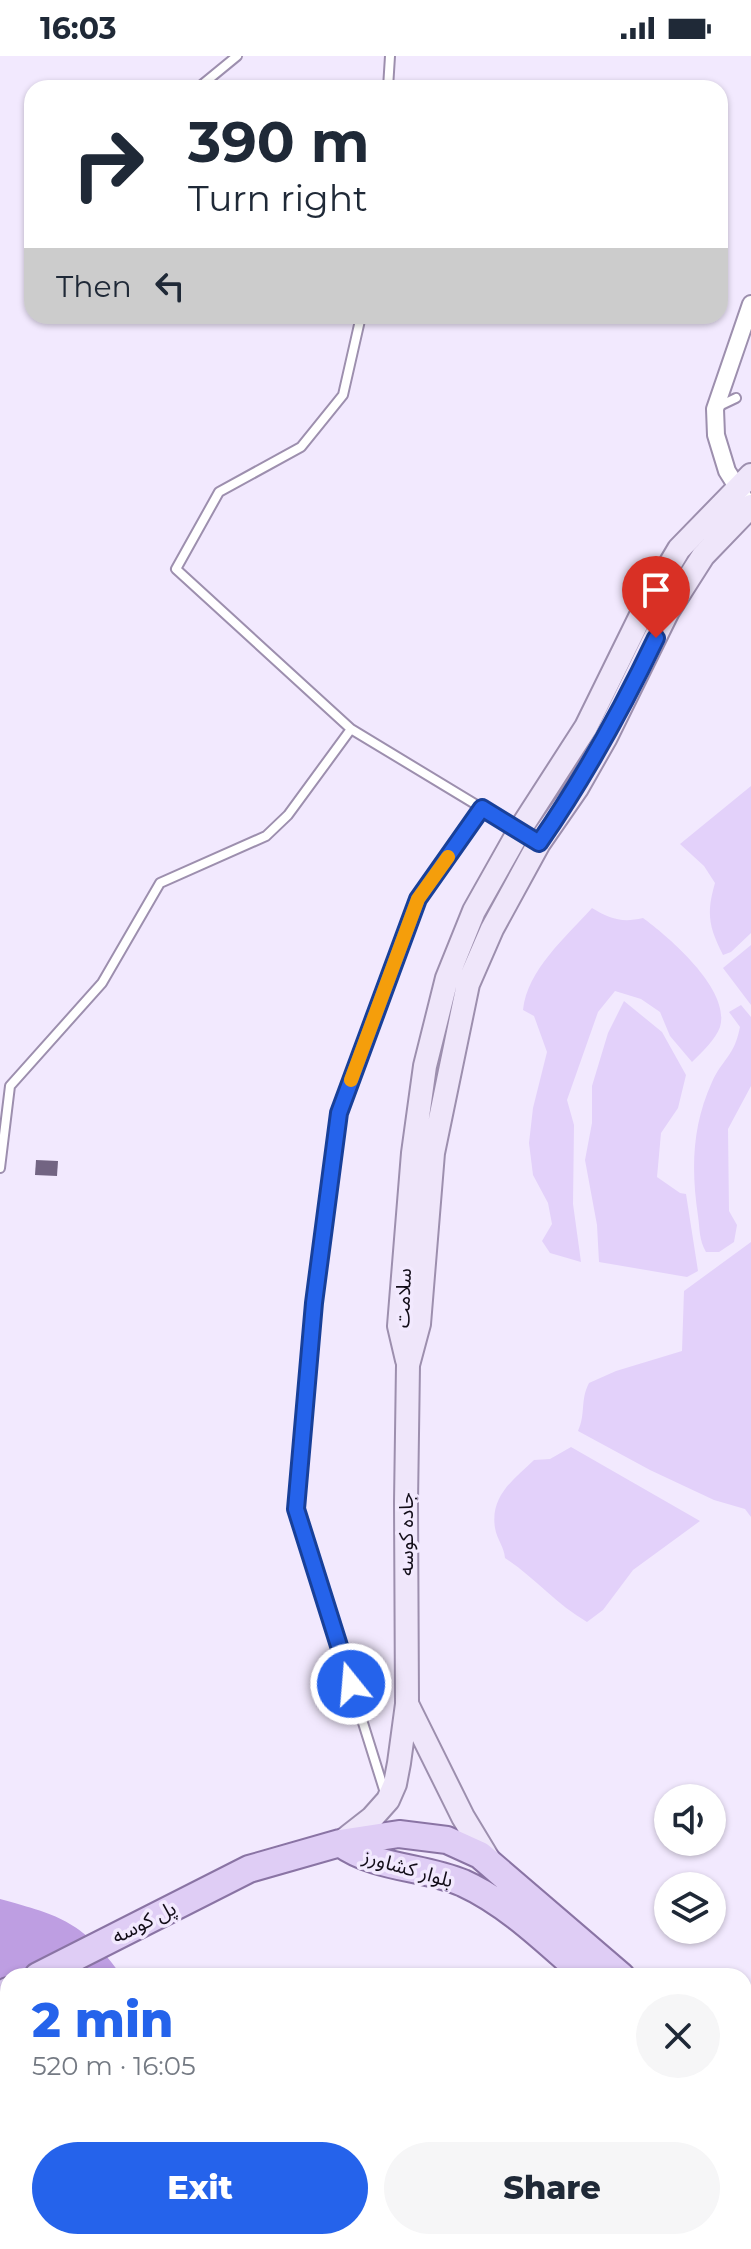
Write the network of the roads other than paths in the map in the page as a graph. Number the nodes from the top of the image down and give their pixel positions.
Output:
1 (237, 56) edge
2 (390, 56) edge
3 (208, 80) edge
4 (388, 80) edge
5 (751, 304) edge
6 (359, 324) edge
7 (736, 398) dead end
8 (715, 409) junction
9 (746, 490) edge
10 (351, 729) junction
11 (482, 808) junction
12 (519, 831) junction
13 (539, 843) junction
14 (0, 1168) edge
15 (408, 1365) junction
16 (407, 1704) junction
17 (388, 1800) junction
18 (340, 1843) junction
19 (493, 1864) junction
20 (474, 1889) junction
21 (54, 1968) edge
22 (577, 1968) edge
23 (612, 1968) edge

1 - 3 lane
2 - 4 lane
5 - 8 street
6 - 10 lane
7 - 8 lane
8 - 9 street
9 - 12 main road, سلامت
9 - 13 main road, سلامت
10 - 11 lane
10 - 14 lane
11 - 12 lane
11 - 17 lane
12 - 13 main road
12 - 15 main road, سلامت
13 - 15 main road, سلامت
15 - 16 main road, جاده کوسه
16 - 17 main road, جاده کوسه
16 - 19 main road, جاده کوسه
17 - 18 main road
18 - 19 main road, بلوار کشاورز
18 - 20 main road, بلوار کشاورز
18 - 21 main road, پل کوسه
19 - 20 main road
19 - 23 main road, بلوار کشاورز
20 - 22 main road, بلوار کشاورز

